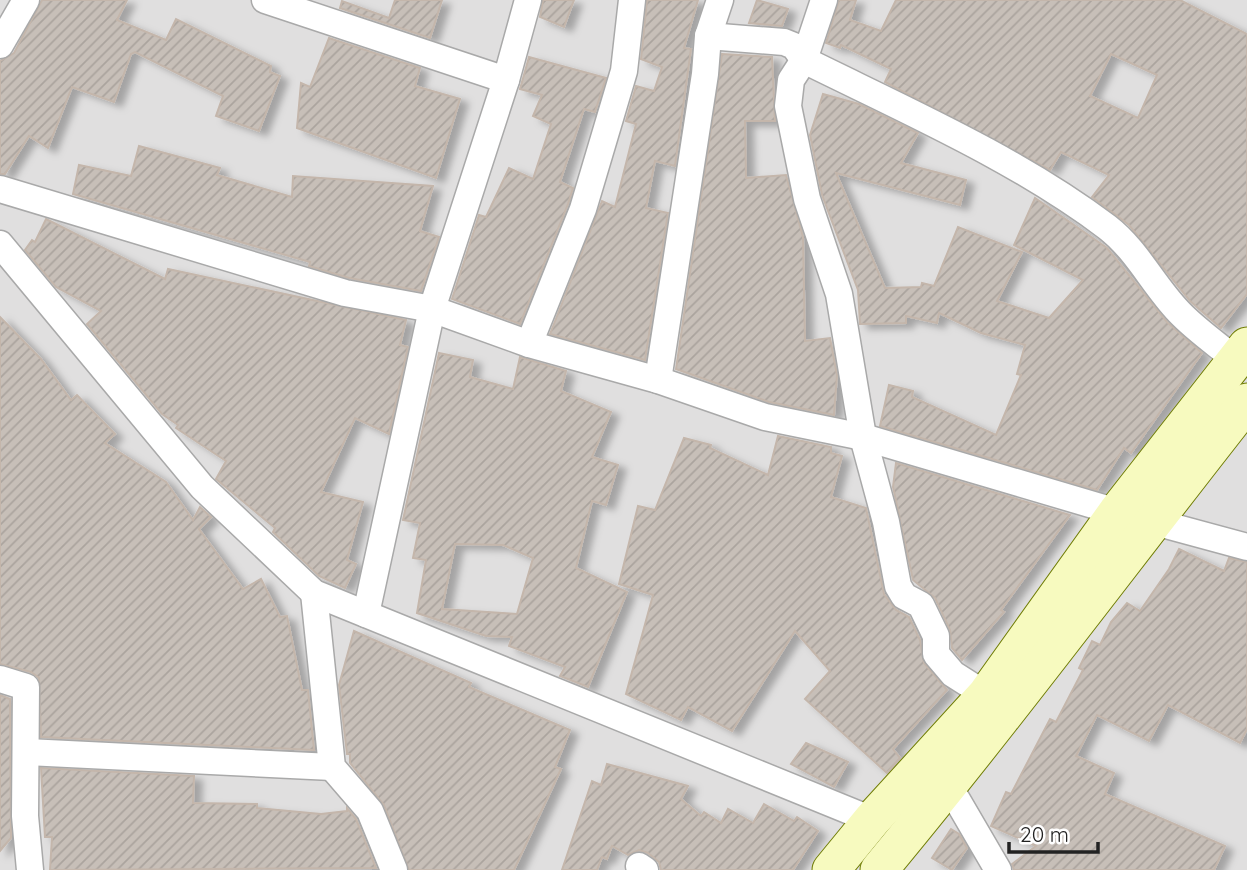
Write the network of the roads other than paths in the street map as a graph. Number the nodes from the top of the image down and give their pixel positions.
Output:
1 (26, 0) edge
2 (265, 0) edge
3 (528, 0) edge
4 (632, 0) edge
5 (720, 0) edge
6 (824, 0) edge
7 (708, 36) junction
8 (0, 45) edge
9 (804, 60) junction
10 (506, 80) junction
11 (0, 189) edge
12 (0, 244) edge
13 (432, 309) junction
14 (529, 344) junction
15 (1242, 353) edge
16 (658, 380) junction
17 (1247, 402) edge
18 (863, 437) junction
19 (1117, 512) junction
20 (1152, 521) junction
21 (1247, 547) edge
22 (314, 593) junction
23 (366, 614) junction
24 (0, 679) edge
25 (986, 695) junction
26 (27, 752) junction
27 (332, 767) junction
28 (949, 786) junction
29 (872, 820) junction
30 (30, 870) edge
31 (394, 870) edge
32 (831, 870) edge
33 (879, 870) edge
34 (998, 870) edge

1 - 8 street
2 - 10 street
3 - 10 street
4 - 14 street
5 - 7 street
6 - 9 street
7 - 9 street
7 - 16 street
9 - 15 street
9 - 18 street
10 - 13 street
11 - 13 street
12 - 22 street
13 - 14 street
13 - 23 street
14 - 16 street
15 - 19 main road
16 - 18 street
17 - 20 main road
18 - 19 street
18 - 25 street
19 - 25 main road
20 - 21 street
20 - 28 main road
22 - 23 street
22 - 27 street
23 - 29 street
24 - 26 street
25 - 29 main road
26 - 27 street
26 - 30 street
27 - 31 street
28 - 33 main road
28 - 34 street
29 - 32 main road

